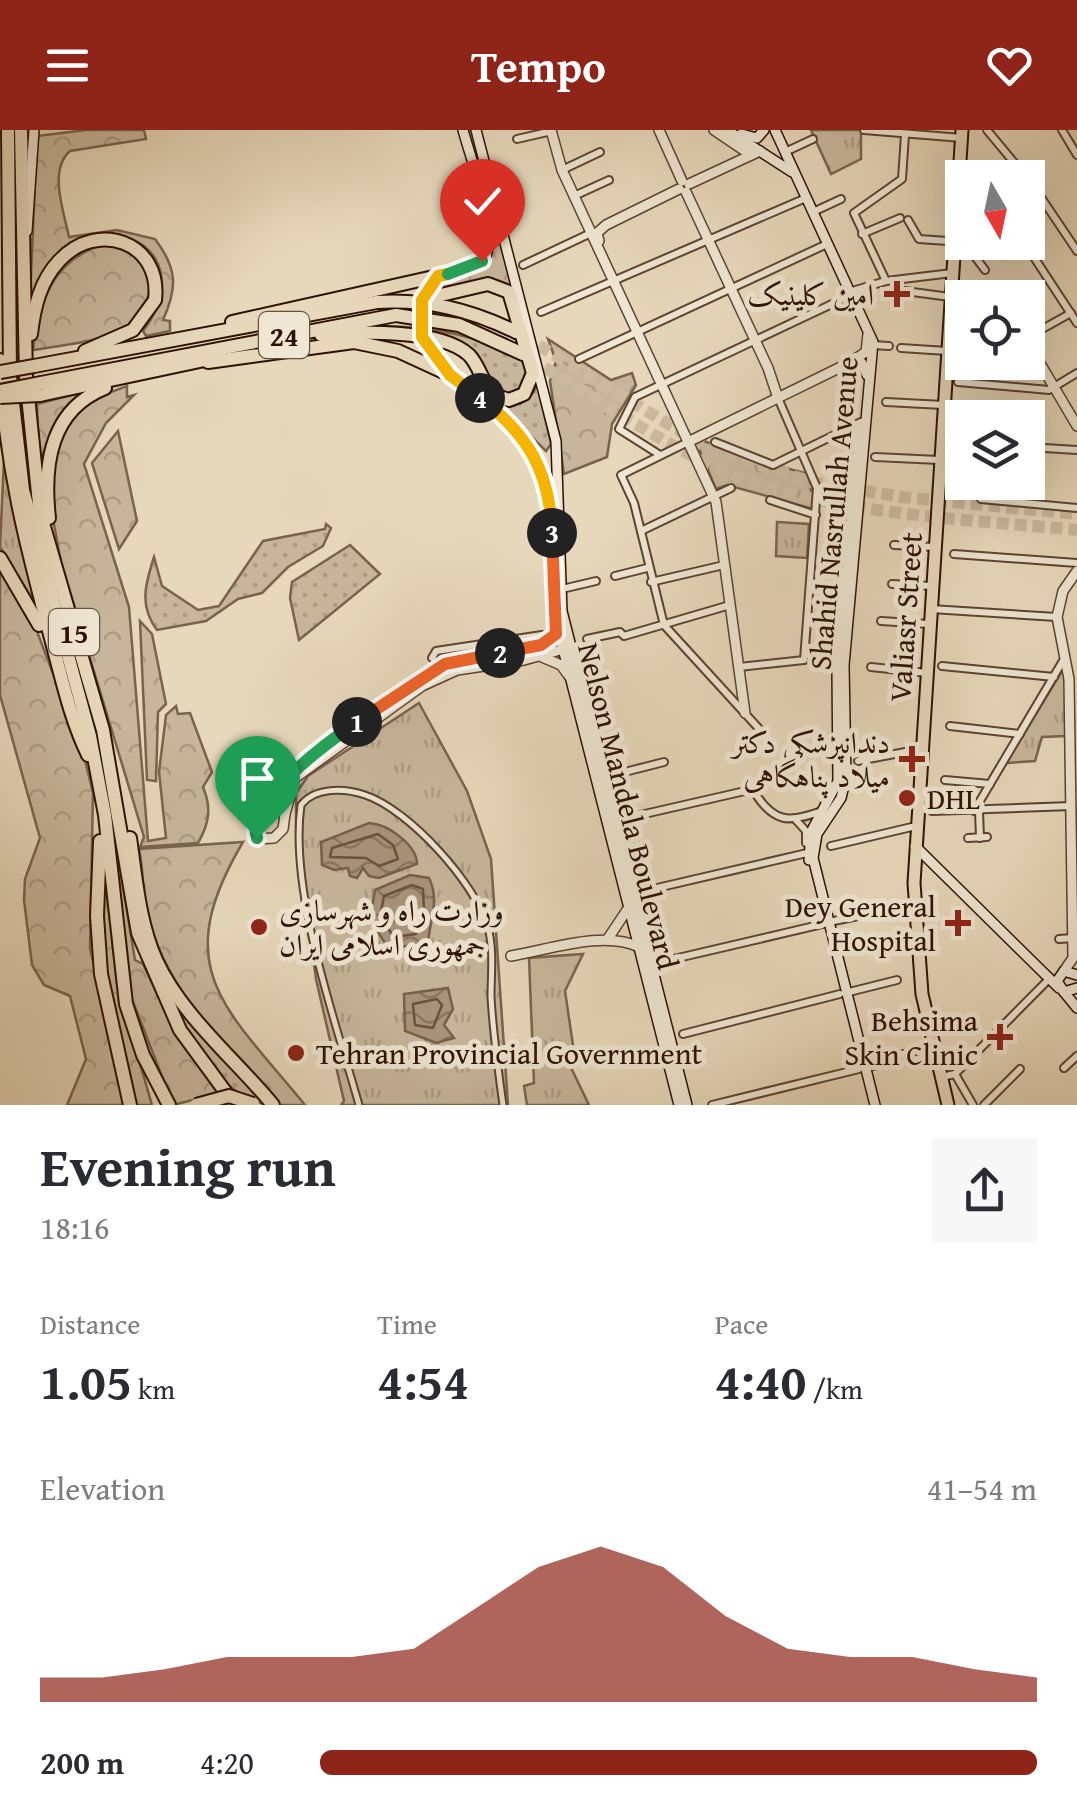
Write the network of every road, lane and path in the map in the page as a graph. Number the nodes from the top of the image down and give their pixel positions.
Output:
1 (8, 130) edge
2 (21, 130) edge
3 (34, 130) edge
4 (463, 130) edge
5 (476, 130) edge
6 (551, 130) edge
7 (659, 130) edge
8 (714, 130) edge
9 (728, 130) edge
10 (764, 130) edge
11 (775, 130) edge
12 (987, 130) edge
13 (1062, 130) edge
14 (865, 131) edge
15 (962, 134) edge
16 (905, 135) junction
17 (517, 138) dead end
18 (812, 139) dead end
19 (600, 152) dead end
20 (785, 152) junction
21 (756, 153) junction
22 (1077, 155) edge
23 (960, 160) edge
24 (1012, 160) edge
25 (562, 170) junction
26 (795, 173) junction
27 (608, 180) dead end
28 (684, 187) junction
29 (574, 196) junction
30 (806, 198) junction
31 (840, 198) dead end
32 (1045, 204) edge
33 (580, 211) junction
34 (812, 212) junction
35 (606, 225) junction
36 (591, 233) junction
37 (862, 234) junction
38 (708, 240) junction
39 (945, 241) edge
40 (827, 244) junction
41 (1077, 251) edge
42 (956, 260) edge
43 (977, 260) edge
44 (1036, 260) edge
45 (21, 263) junction
46 (523, 265) dead end
47 (986, 270) dead end
48 (953, 273) junction
49 (438, 276) junction
50 (953, 280) edge
51 (614, 281) junction
52 (886, 281) junction
53 (732, 288) junction
54 (905, 291) dead end
55 (850, 294) junction
56 (945, 296) edge
57 (410, 300) junction
58 (541, 312) dead end
59 (1071, 314) junction
60 (1077, 323) edge
61 (1045, 330) edge
62 (868, 331) junction
63 (516, 332) tunnel mouth
64 (637, 332) junction
65 (320, 335) junction
66 (486, 335) junction
67 (755, 340) junction
68 (873, 345) junction
69 (889, 346) dead end
70 (901, 348) dead end
71 (945, 351) edge
72 (82, 352) junction
73 (522, 354) tunnel mouth
74 (579, 359) dead end
75 (0, 360) edge
76 (196, 362) junction
77 (849, 363) junction
78 (768, 368) junction
79 (30, 371) junction
80 (0, 372) edge
81 (1077, 373) edge
82 (450, 375) junction
83 (1045, 375) edge
84 (134, 376) junction
85 (1045, 379) edge
86 (946, 380) edge
87 (958, 382) dead end
88 (661, 383) junction
89 (1051, 388) junction
90 (41, 389) junction
91 (792, 392) junction
92 (0, 394) edge
93 (778, 396) junction
94 (886, 402) dead end
95 (944, 406) junction
96 (861, 422) junction
97 (1077, 426) edge
98 (1077, 435) edge
99 (4, 440) junction
100 (687, 440) junction
101 (556, 441) junction
102 (715, 442) dead end
103 (1045, 448) edge
104 (532, 450) junction
105 (1077, 450) edge
106 (803, 451) junction
107 (661, 455) junction
108 (874, 456) dead end
109 (940, 460) junction
110 (0, 468) edge
111 (731, 488) dead end
112 (713, 496) junction
113 (770, 500) dead end
114 (992, 500) edge
115 (554, 502) junction
116 (1077, 508) edge
117 (816, 515) junction
118 (556, 521) junction
119 (641, 531) junction
120 (894, 545) dead end
121 (935, 547) junction
122 (954, 554) dead end
123 (0, 558) edge
124 (1077, 562) edge
125 (726, 564) junction
126 (647, 568) junction
127 (56, 570) junction
128 (1077, 571) edge
129 (616, 576) dead end
130 (1077, 580) edge
131 (596, 581) dead end
132 (651, 582) junction
133 (892, 584) dead end
134 (932, 586) junction
135 (562, 589) junction
136 (730, 606) junction
137 (930, 609) junction
138 (562, 611) junction
139 (1059, 617) junction
140 (881, 620) dead end
141 (930, 624) junction
142 (664, 625) junction
143 (557, 626) junction
144 (587, 639) dead end
145 (541, 646) junction
146 (564, 649) junction
147 (1067, 656) junction
148 (432, 658) dead end
149 (57, 666) junction
150 (942, 666) dead end
151 (739, 667) junction
152 (871, 667) dead end
153 (926, 673) junction
154 (431, 677) junction
155 (1054, 677) junction
156 (1073, 679) edge
157 (572, 682) junction
158 (744, 713) junction
159 (950, 726) dead end
160 (762, 732) dead end
161 (1020, 734) junction
162 (921, 748) junction
163 (108, 753) junction
164 (858, 761) dead end
165 (664, 762) dead end
166 (97, 772) junction
167 (604, 777) junction
168 (945, 780) dead end
169 (990, 784) junction
170 (1075, 794) edge
171 (102, 798) junction
172 (266, 808) junction
173 (1075, 808) edge
174 (823, 810) junction
175 (932, 810) dead end
176 (977, 811) junction
177 (285, 814) junction
178 (626, 818) dead end
179 (795, 819) junction
180 (916, 826) junction
181 (968, 838) dead end
182 (832, 846) dead end
183 (915, 846) junction
184 (809, 852) junction
185 (1075, 886) edge
186 (644, 891) dead end
187 (915, 904) junction
188 (629, 907) junction
189 (825, 923) junction
190 (1074, 938) junction
191 (1059, 939) dead end
192 (607, 940) junction
193 (639, 947) junction
194 (511, 956) dead end
195 (665, 961) dead end
196 (1070, 969) edge
197 (1048, 974) junction
198 (898, 980) dead end
199 (1077, 988) edge
200 (1062, 990) junction
201 (843, 993) junction
202 (1077, 1008) edge
203 (683, 1034) dead end
204 (137, 1041) junction
205 (932, 1047) junction
206 (899, 1055) dead end
207 (1077, 1056) edge
208 (885, 1063) dead end
209 (862, 1068) junction
210 (1064, 1068) dead end
211 (1020, 1069) dead end
212 (947, 1076) junction
213 (254, 1104) edge
214 (130, 1105) edge
215 (160, 1105) edge
216 (169, 1105) edge
217 (196, 1105) edge
218 (235, 1105) edge
219 (273, 1105) edge
220 (360, 1105) edge
221 (503, 1105) edge
222 (678, 1105) edge
223 (687, 1105) edge
224 (712, 1105) edge
225 (872, 1105) edge
226 (948, 1105) edge
227 (974, 1105) edge
228 (984, 1105) edge

1 - 166 highway, 15
2 - 45 highway, 15
3 - 45 main road
4 - 49 main road
5 - 101 main road, Nelson Mandela Boulevard
6 - 17 street
6 - 25 main road
7 - 28 main road
8 - 21 main road
9 - 10 main road
9 - 21 main road
11 - 20 main road, Shahid Nasrullah Avenue
12 - 24 street
13 - 22 street
14 - 16 street
15 - 16 street
15 - 23 main road, Valiasr Street
16 - 37 street
18 - 20 street
19 - 25 street
20 - 26 main road, Shahid Nasrullah Avenue
21 - 26 main road
21 - 28 main road
25 - 29 main road
26 - 30 main road, Shahid Nasrullah Avenue
27 - 29 street
28 - 35 main road
28 - 38 main road
29 - 33 main road
30 - 34 main road, Shahid Nasrullah Avenue
30 - 38 street
31 - 34 street
32 - 41 street
33 - 35 main road
33 - 36 main road
34 - 40 main road, Shahid Nasrullah Avenue
35 - 51 main road
36 - 46 street
36 - 51 main road
37 - 39 street
37 - 52 street
38 - 51 street
38 - 53 main road
40 - 53 street
40 - 55 main road, Shahid Nasrullah Avenue
42 - 48 main road, Valiasr Street
43 - 47 street
44 - 59 street
45 - 79 highway, 15
48 - 50 main road, Valiasr Street
48 - 52 street
49 - 72 highway
49 - 82 main road, Nelson Mandela Boulevard, bridge
51 - 58 street
51 - 64 main road
52 - 55 street
53 - 64 street
53 - 67 main road
54 - 56 street
55 - 62 main road, Shahid Nasrullah Avenue
55 - 67 street
57 - 63 highway, 24
57 - 65 highway
57 - 79 highway, 24
59 - 60 street
59 - 61 street
62 - 68 main road, Shahid Nasrullah Avenue
62 - 77 main road
64 - 74 street
64 - 88 main road
65 - 66 highway
65 - 76 highway
66 - 73 highway, 24
66 - 90 highway, 24
67 - 78 main road
67 - 88 street
68 - 69 street
68 - 184 main road, Shahid Nasrullah Avenue
70 - 71 street
72 - 79 highway
72 - 79 highway
75 - 99 highway
76 - 82 highway
76 - 84 highway
77 - 91 main road
77 - 96 main road, Shahid Nasrullah Avenue
78 - 91 main road
78 - 93 main road
79 - 80 highway, 24, bridge
79 - 127 highway, 15
81 - 89 street
82 - 104 main road, Nelson Mandela Boulevard
83 - 89 main road
84 - 90 highway
84 - 127 highway
85 - 89 main road
86 - 95 main road, Valiasr Street
87 - 89 street
88 - 100 main road
88 - 107 street
89 - 97 main road
89 - 98 main road
90 - 92 highway, 24, bridge
91 - 93 main road
93 - 100 main road
93 - 106 street
94 - 95 street
95 - 109 main road, Valiasr Street
96 - 106 street
96 - 174 main road, Shahid Nasrullah Avenue
99 - 110 highway
99 - 149 highway
100 - 107 street
100 - 112 main road
101 - 104 main road
101 - 115 main road, Nelson Mandela Boulevard
102 - 106 street
103 - 105 street
104 - 115 main road, Nelson Mandela Boulevard
106 - 117 street
107 - 119 street
108 - 109 street
109 - 121 main road, Valiasr Street
111 - 112 street
112 - 119 street
112 - 125 main road
113 - 117 street
114 - 116 street
115 - 118 main road, Nelson Mandela Boulevard
117 - 151 street
118 - 135 main road, Nelson Mandela Boulevard
118 - 143 main road, Nelson Mandela Boulevard
119 - 126 street
120 - 121 street
121 - 134 main road, Valiasr Street
122 - 124 street
123 - 149 highway
125 - 132 street
125 - 136 main road
126 - 129 street
126 - 132 street
127 - 163 highway, 15
128 - 139 main road
130 - 139 main road
131 - 135 street
132 - 142 street
133 - 134 street
134 - 137 main road, Valiasr Street
135 - 138 main road, Nelson Mandela Boulevard
136 - 142 street
136 - 151 main road
137 - 139 street
137 - 141 main road, Valiasr Street
138 - 146 main road
138 - 167 main road, Nelson Mandela Boulevard
139 - 147 main road
140 - 141 street
141 - 153 main road, Valiasr Street
142 - 144 street
142 - 158 street
143 - 145 main road
143 - 146 main road, Nelson Mandela Boulevard
145 - 146 main road
145 - 148 street
145 - 154 main road
145 - 157 main road
146 - 157 main road, Nelson Mandela Boulevard
147 - 155 street
147 - 156 main road
149 - 166 highway
150 - 155 street
151 - 158 main road
152 - 153 street
153 - 162 main road, Valiasr Street
154 - 172 main road
154 - 177 main road
155 - 161 street
156 - 170 main road
157 - 188 main road, Nelson Mandela Boulevard
158 - 160 street
159 - 161 street
161 - 169 street
162 - 164 street
162 - 180 main road, Valiasr Street
163 - 218 highway, 15
163 - 219 highway
165 - 167 street
166 - 171 highway, 15
167 - 223 main road, Nelson Mandela Boulevard
168 - 169 street
169 - 176 street
170 - 173 main road
171 - 204 highway, 15
171 - 214 highway
172 - 177 main road
172 - 177 main road
173 - 176 street
173 - 185 main road
174 - 179 street
174 - 184 main road, Shahid Nasrullah Avenue
175 - 176 street
176 - 181 street
178 - 179 street
179 - 184 street
180 - 182 street
180 - 183 main road, Valiasr Street
183 - 187 main road, Valiasr Street
183 - 197 main road
184 - 186 street
184 - 189 main road
185 - 190 main road
187 - 189 street
187 - 205 main road, Valiasr Street
188 - 192 main road
188 - 193 main road, Nelson Mandela Boulevard
189 - 195 street
189 - 201 main road
190 - 191 street
190 - 196 main road
192 - 193 main road
192 - 194 main road
193 - 222 main road, Nelson Mandela Boulevard
196 - 197 main road
196 - 200 main road
197 - 200 main road
197 - 212 street
198 - 201 street
199 - 200 main road
200 - 202 main road
201 - 203 street
201 - 209 main road
204 - 215 highway
204 - 216 highway, 15
205 - 206 street
205 - 212 main road, Valiasr Street
207 - 210 street
208 - 209 street
209 - 224 street
209 - 225 main road
211 - 228 street
212 - 226 main road, Valiasr Street
212 - 227 street
213 - 217 highway, bridge
220 - 221 street

